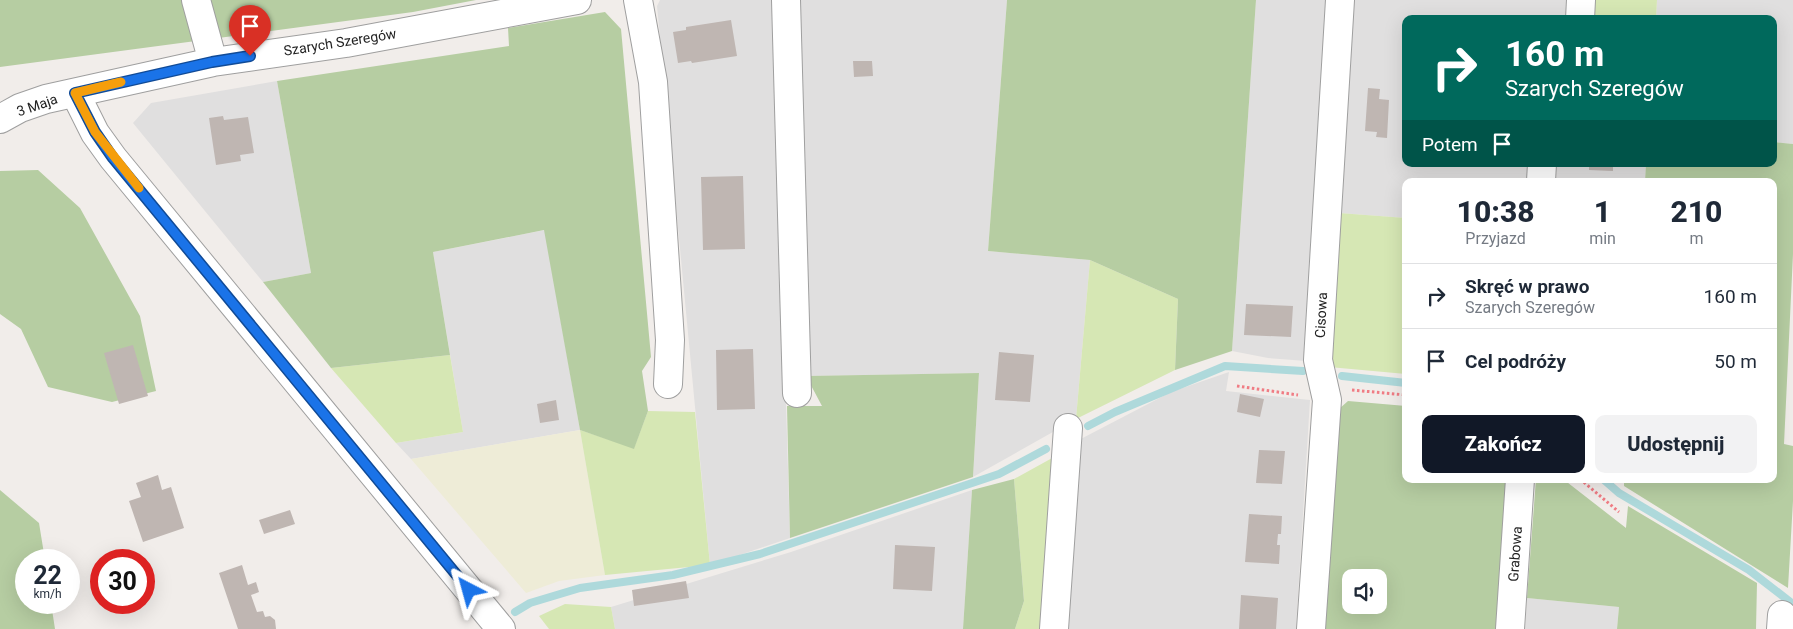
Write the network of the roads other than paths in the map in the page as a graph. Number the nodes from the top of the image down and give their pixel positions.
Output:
1 (196, 0) edge
2 (577, 0) edge
3 (638, 0) edge
4 (786, 0) edge
5 (1340, 0) edge
6 (1581, 0) edge
7 (1580, 15) edge
8 (212, 62) junction
9 (75, 93) junction
10 (0, 120) edge
11 (668, 384) dead end
12 (797, 393) dead end
13 (1068, 428) dead end
14 (1520, 483) edge
15 (501, 629) edge
16 (1054, 629) edge
17 (1311, 629) edge
18 (1510, 629) edge

1 - 8 street
2 - 8 street, Szarych Szeregów
3 - 11 street
4 - 12 street
5 - 17 street, Cisowa
6 - 7 street
8 - 9 street, Szarych Szeregów
9 - 10 street, 3 Maja
9 - 15 street
13 - 16 street
14 - 18 street, Grabowa

